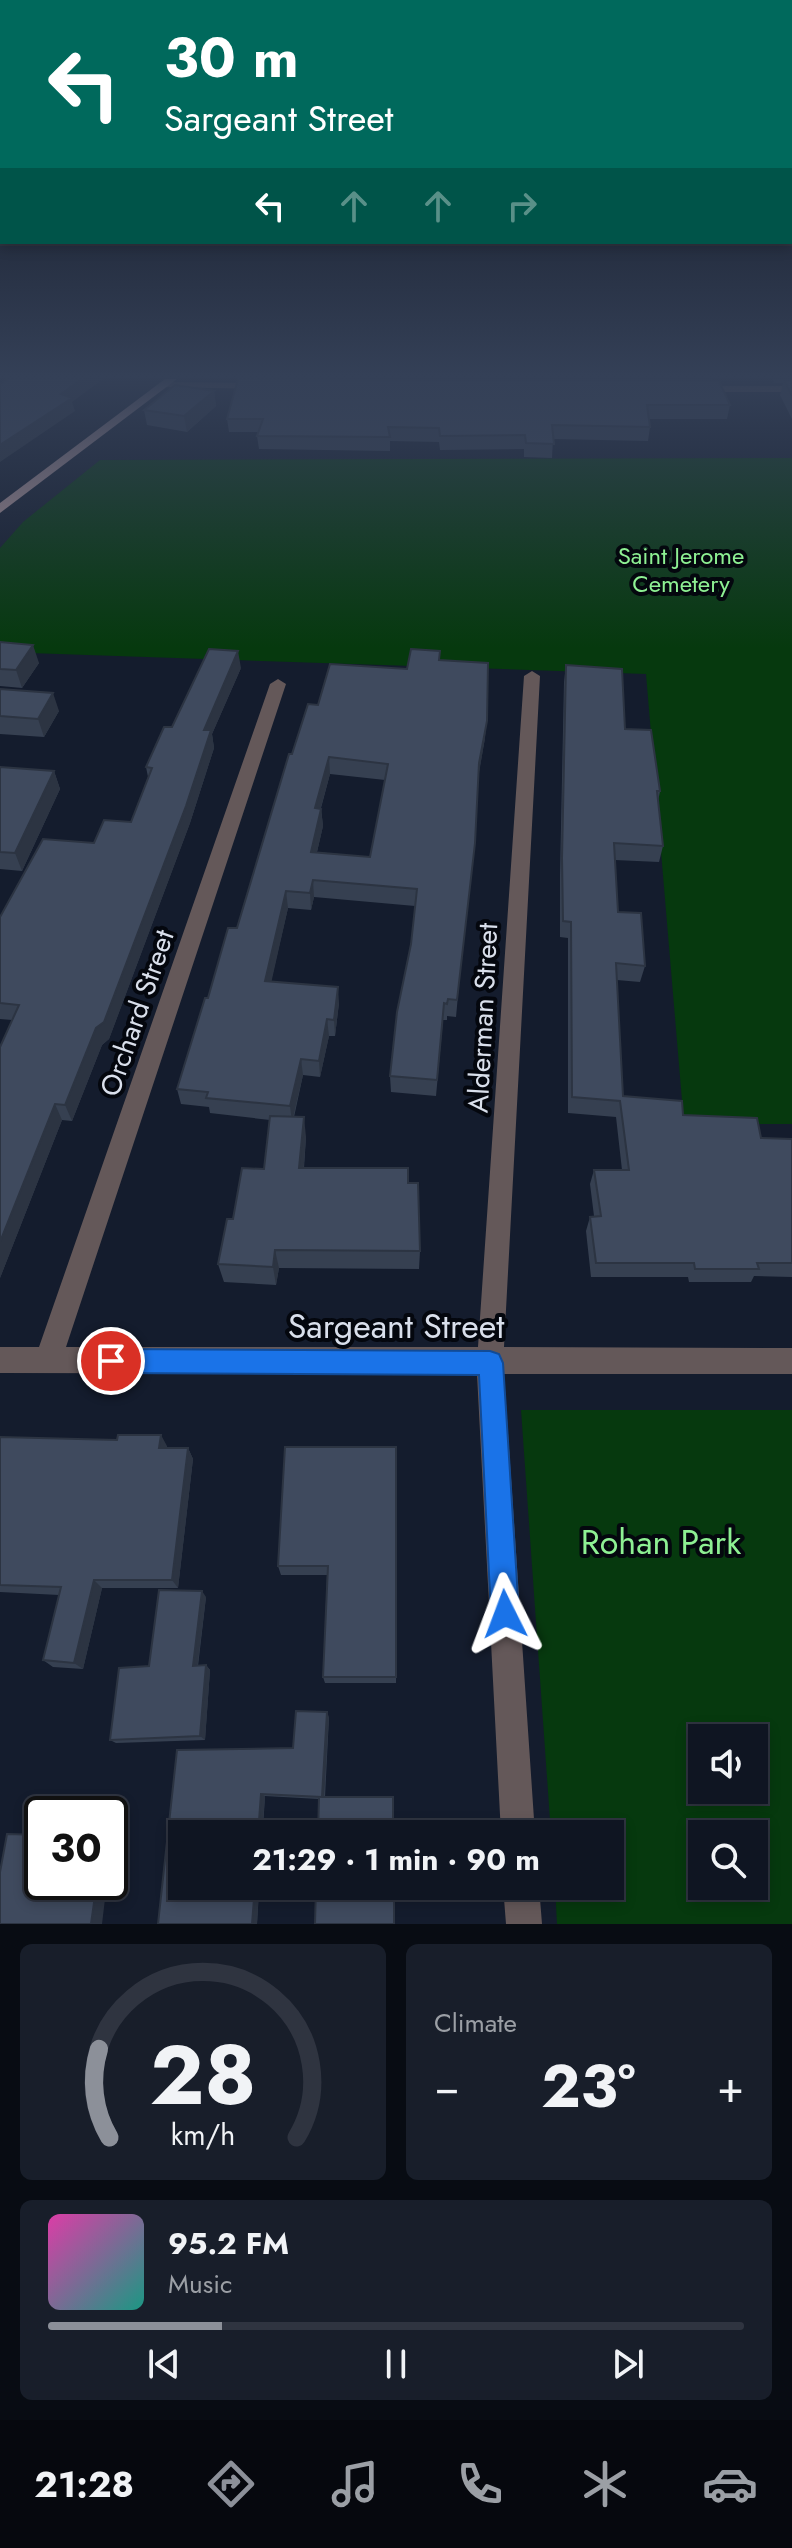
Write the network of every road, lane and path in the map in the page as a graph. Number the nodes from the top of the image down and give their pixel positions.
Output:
1 (50, 469) edge
2 (3, 503) edge
3 (532, 676) dead end
4 (278, 684) dead end
5 (0, 1360) edge
6 (48, 1360) junction
7 (792, 1361) edge
8 (490, 1363) junction
9 (517, 1820) edge
10 (522, 1900) edge
11 (524, 1924) edge

1 - 2 main road
3 - 8 street, Alderman Street
4 - 6 street, Orchard Street
5 - 6 street, Sargeant Street
6 - 8 street, Sargeant Street
7 - 8 street, Sargeant Street
8 - 9 street, Alderman Street
10 - 11 street

